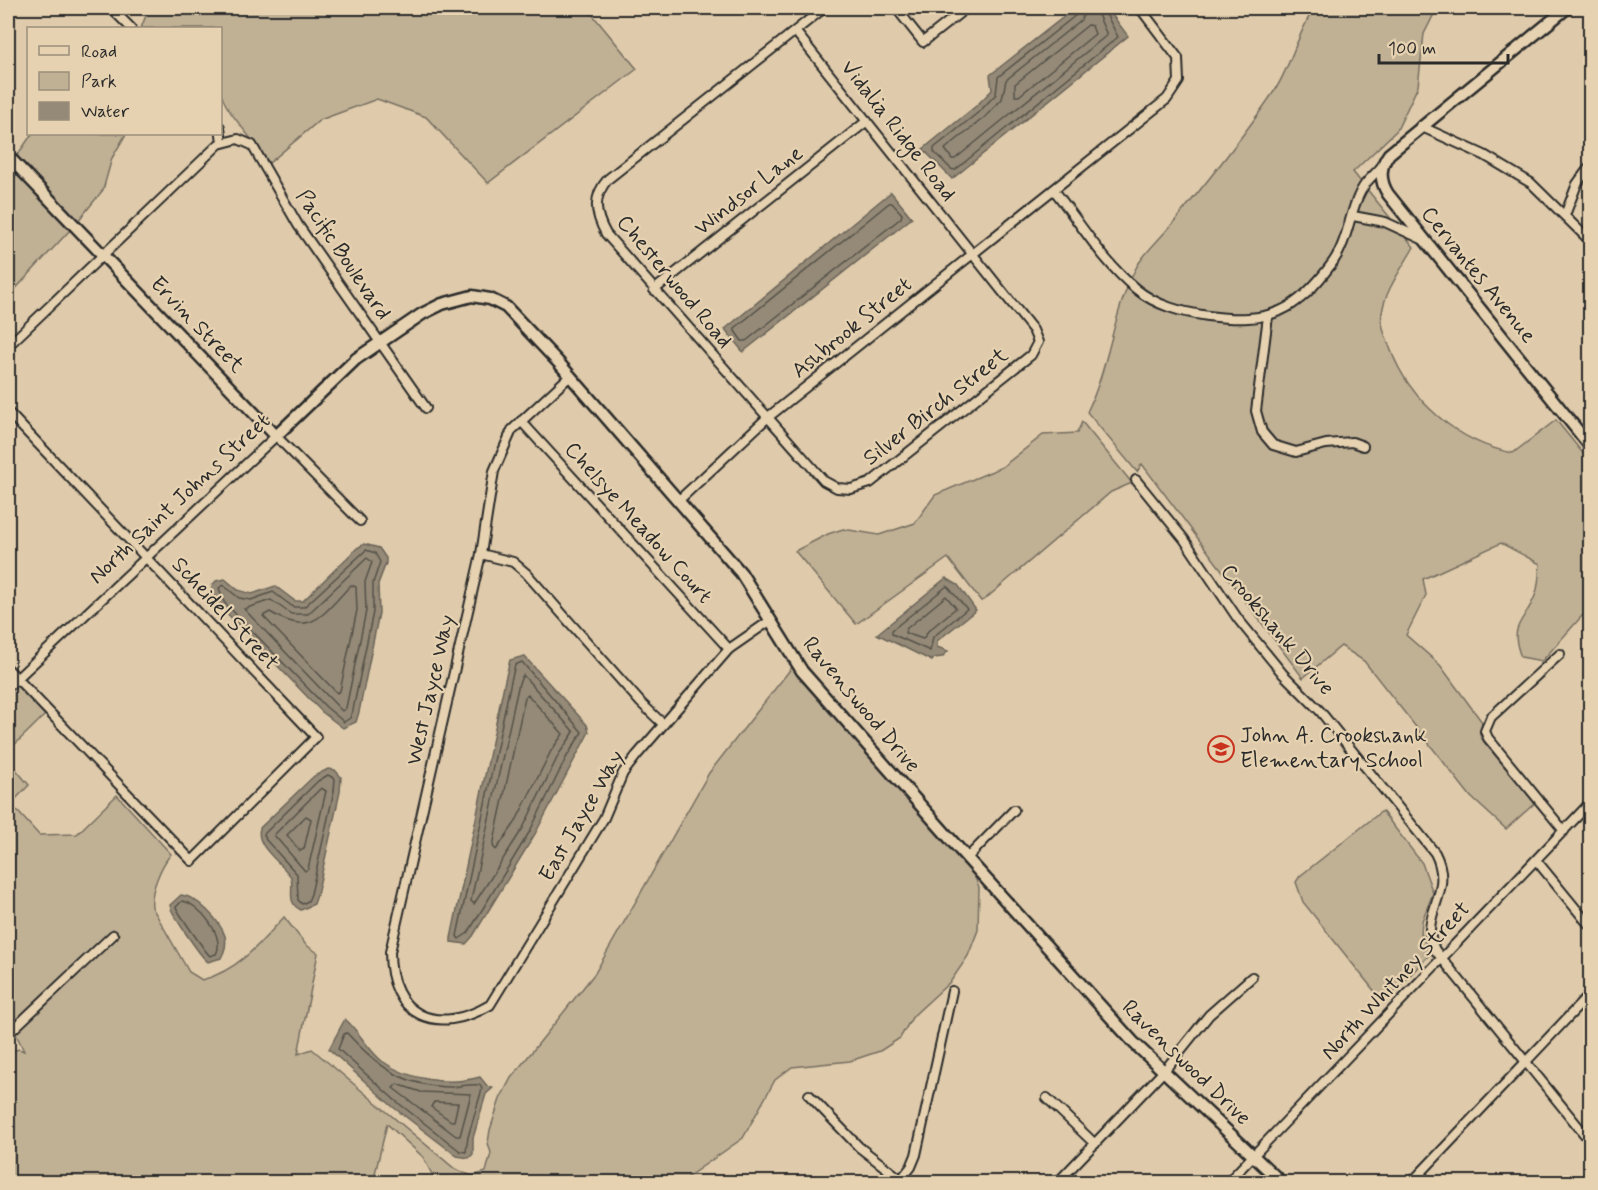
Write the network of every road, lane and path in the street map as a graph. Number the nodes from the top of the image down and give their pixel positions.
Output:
1 (111, 8) edge
2 (824, 8) edge
3 (896, 8) edge
4 (966, 8) edge
5 (1140, 8) edge
6 (1568, 8) edge
7 (130, 27) edge
8 (795, 31) junction
9 (867, 121) junction
10 (1420, 126) junction
11 (221, 135) edge
12 (222, 142) junction
13 (8, 156) edge
14 (1382, 166) junction
15 (1590, 166) edge
16 (1054, 190) junction
17 (1565, 215) junction
18 (1353, 216) junction
19 (1590, 227) edge
20 (1580, 228) junction
21 (1426, 241) junction
22 (1590, 241) edge
23 (973, 254) junction
24 (103, 255) junction
25 (654, 290) junction
26 (1268, 316) junction
27 (379, 341) junction
28 (8, 346) edge
29 (570, 376) junction
30 (426, 408) dead end
31 (8, 412) edge
32 (768, 418) junction
33 (521, 421) junction
34 (276, 436) junction
35 (1363, 446) dead end
36 (1590, 446) edge
37 (1137, 480) dead end
38 (678, 501) junction
39 (360, 521) dead end
40 (481, 554) junction
41 (146, 558) junction
42 (771, 620) junction
43 (729, 649) junction
44 (1560, 654) dead end
45 (8, 669) edge
46 (17, 678) junction
47 (8, 687) edge
48 (663, 724) junction
49 (1590, 803) edge
50 (1014, 810) dead end
51 (1564, 831) junction
52 (967, 858) junction
53 (1536, 860) junction
54 (1590, 926) edge
55 (112, 935) dead end
56 (1442, 958) junction
57 (1252, 977) dead end
58 (952, 991) dead end
59 (1590, 994) edge
60 (433, 1019) joint
61 (8, 1034) edge
62 (1526, 1061) junction
63 (1164, 1071) junction
64 (810, 1095) dead end
65 (1047, 1098) dead end
66 (1590, 1141) edge
67 (1095, 1144) junction
68 (1253, 1156) junction
69 (902, 1181) edge
70 (1058, 1182) edge
71 (1228, 1182) edge
72 (1281, 1182) edge
73 (1412, 1182) edge

1 - 7 street
2 - 8 street, Chesterwood Road
3 - 4 street
5 - 16 street, Ashbrook Street
6 - 10 street
8 - 9 street, Vidalia Ridge Road
8 - 25 street, Chesterwood Road
9 - 23 street, Vidalia Ridge Road
9 - 25 street, Windsor Lane
10 - 14 street
10 - 17 street
11 - 12 street
12 - 24 street
12 - 27 street, Pacific Boulevard
13 - 24 street, Ervin Street
14 - 18 street
14 - 21 street, Cervantes Avenue
15 - 17 street
16 - 23 street, Ashbrook Street
16 - 26 street
17 - 20 street
18 - 21 street
18 - 26 street
19 - 20 street
20 - 22 street
21 - 36 street, Cervantes Avenue
23 - 32 street, Ashbrook Street
23 - 32 street, Silver Birch Street
24 - 28 street
24 - 34 street, Ervin Street
25 - 32 street, Chesterwood Road
26 - 35 street
27 - 29 street, Ravenswood Drive
27 - 30 street, Pacific Boulevard
27 - 34 street, North Saint Johns Street
29 - 33 street, West Jayce Way
29 - 38 street, Ravenswood Drive
31 - 41 street, Scheidel Street
32 - 38 street, Ashbrook Street
33 - 40 street, West Jayce Way
33 - 43 street, Chelsye Meadow Court
34 - 39 street, Ervin Street
34 - 41 street, North Saint Johns Street
37 - 56 street, Crookshank Drive
38 - 42 street, Ravenswood Drive
40 - 48 street
40 - 60 street, West Jayce Way
41 - 46 street, North Saint Johns Street
41 - 46 street, Scheidel Street
42 - 43 street, East Jayce Way
42 - 52 street, Ravenswood Drive
43 - 48 street, East Jayce Way
44 - 51 street
45 - 46 street
46 - 47 street, North Saint Johns Street
48 - 60 street, East Jayce Way
49 - 51 street, North Whitney Street
50 - 52 street
51 - 53 street, North Whitney Street
52 - 63 street, Ravenswood Drive
53 - 54 street
53 - 56 street, North Whitney Street
55 - 61 street
56 - 62 street, Crookshank Drive
56 - 68 street, North Whitney Street
57 - 63 street
58 - 69 street
59 - 62 street
62 - 66 street, Crookshank Drive
62 - 73 street
63 - 67 street
63 - 68 street, Ravenswood Drive
64 - 69 street
65 - 67 street
67 - 70 street
68 - 71 street, North Whitney Street
68 - 72 street, Ravenswood Drive

